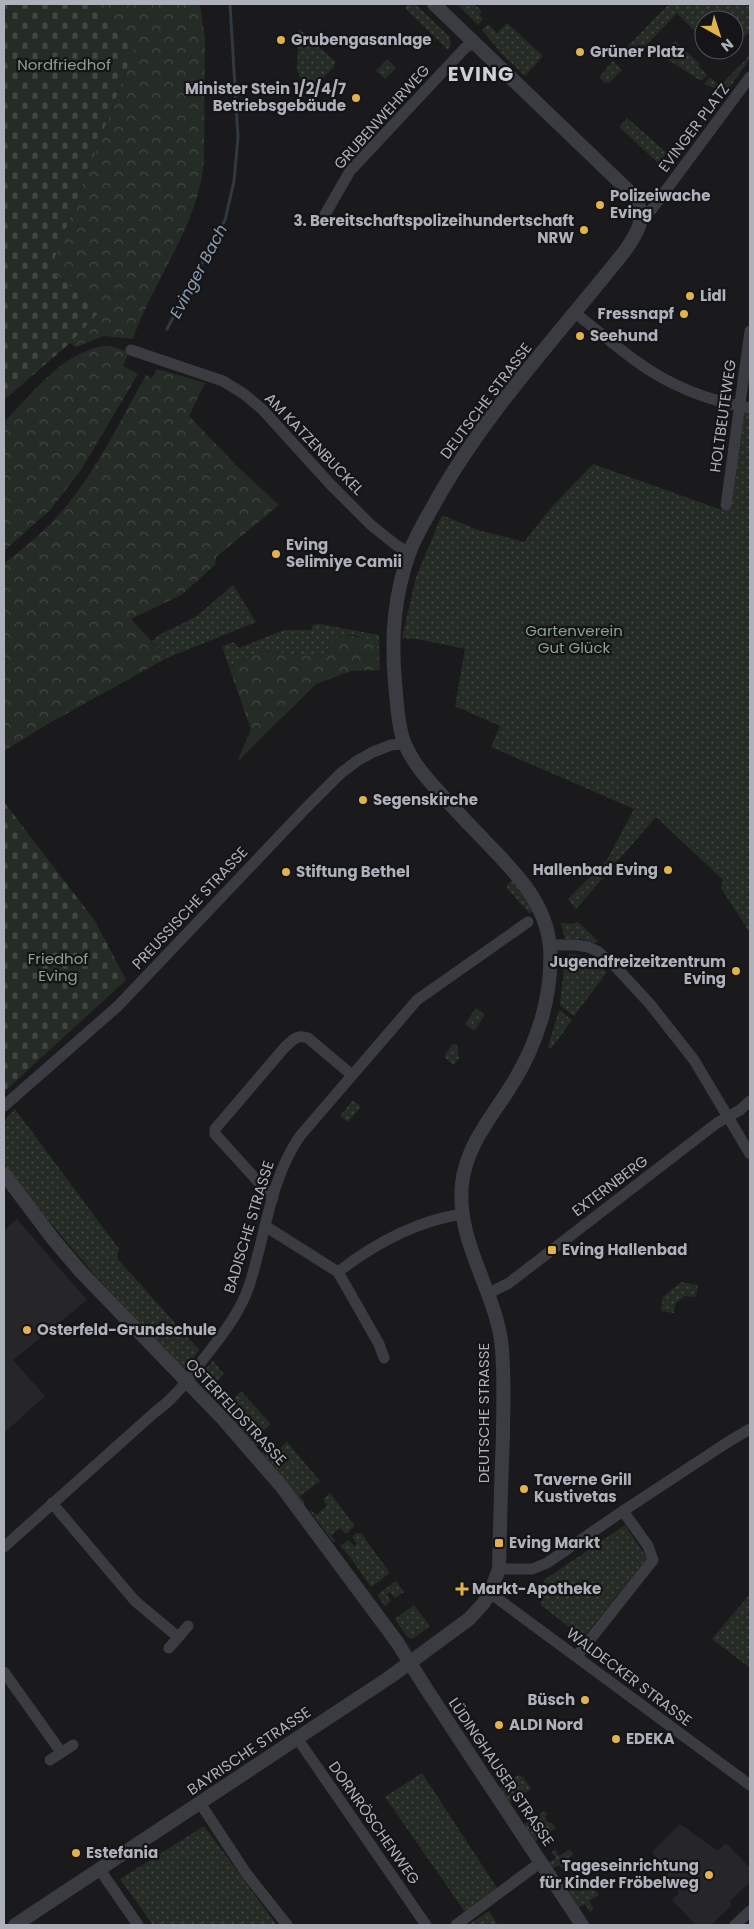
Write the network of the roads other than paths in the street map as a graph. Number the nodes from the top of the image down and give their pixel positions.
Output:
1 (434, 4) edge
2 (473, 43) junction
3 (750, 77) edge
4 (323, 218) dead end
5 (641, 218) junction
6 (575, 313) junction
7 (750, 332) edge
8 (131, 350) dead end
9 (745, 407) edge
10 (726, 505) dead end
11 (410, 553) junction
12 (404, 744) junction
13 (528, 922) dead end
14 (550, 945) junction
15 (352, 1076) junction
16 (750, 1102) edge
17 (4, 1106) edge
18 (727, 1117) junction
19 (750, 1154) edge
20 (4, 1174) edge
21 (273, 1198) junction
22 (462, 1214) junction
23 (265, 1226) junction
24 (338, 1272) junction
25 (489, 1294) junction
26 (384, 1358) dead end
27 (188, 1382) junction
28 (750, 1430) edge
29 (52, 1503) junction
30 (623, 1511) junction
31 (4, 1547) edge
32 (499, 1569) junction
33 (490, 1593) junction
34 (188, 1626) dead end
35 (178, 1637) junction
36 (169, 1648) dead end
37 (576, 1656) junction
38 (410, 1663) junction
39 (4, 1672) edge
40 (297, 1738) junction
41 (73, 1745) dead end
42 (61, 1752) junction
43 (50, 1760) dead end
44 (750, 1785) edge
45 (200, 1804) junction
46 (541, 1862) junction
47 (100, 1870) junction
48 (15, 1925) edge
49 (138, 1925) edge
50 (287, 1925) edge
51 (426, 1925) edge
52 (456, 1925) edge
53 (582, 1925) edge

1 - 2 street
2 - 4 street, GRUBENWEHRWEG
2 - 5 street
3 - 5 street, EVINGER PLATZ
5 - 6 street, DEUTSCHE STRASSE
6 - 9 street
6 - 11 street, DEUTSCHE STRASSE
7 - 9 street, HOLTBEUTEWEG
8 - 11 street, AM KATZENBUCKEL
9 - 10 street, HOLTBEUTEWEG
11 - 12 street, DEUTSCHE STRASSE
12 - 14 street, DEUTSCHE STRASSE
12 - 17 street, PREUSSISCHE STRASSE
13 - 15 street, BADISCHE STRASSE
14 - 18 street
14 - 22 street, DEUTSCHE STRASSE
15 - 21 street, BADISCHE STRASSE
15 - 21 street
16 - 18 street, EXTERNBERG
18 - 19 street
18 - 25 street, EXTERNBERG
20 - 27 street, OSTERFELDSTRASSE
21 - 23 street, BADISCHE STRASSE
22 - 24 street
22 - 25 street, DEUTSCHE STRASSE
23 - 24 street
23 - 27 street, BADISCHE STRASSE
24 - 26 street
25 - 32 street, DEUTSCHE STRASSE
27 - 29 street, BADISCHE STRASSE
27 - 38 street, OSTERFELDSTRASSE
28 - 30 street
29 - 31 street, BADISCHE STRASSE
29 - 35 street
30 - 32 street
30 - 37 street
32 - 33 street, DEUTSCHE STRASSE
33 - 37 street, WALDECKER STRASSE
33 - 38 street, BAYRISCHE STRASSE
34 - 35 street
35 - 36 street
37 - 44 street, WALDECKER STRASSE
38 - 40 street, BAYRISCHE STRASSE
38 - 46 street, LÜDINGHAUSER STRASSE
39 - 42 street
40 - 45 street, BAYRISCHE STRASSE
40 - 51 street, DORNRÖSCHENWEG
41 - 42 street
42 - 43 street
45 - 47 street, BAYRISCHE STRASSE
45 - 50 street
46 - 52 street
46 - 53 street, LÜDINGHAUSER STRASSE
47 - 48 street, BAYRISCHE STRASSE
47 - 49 street

